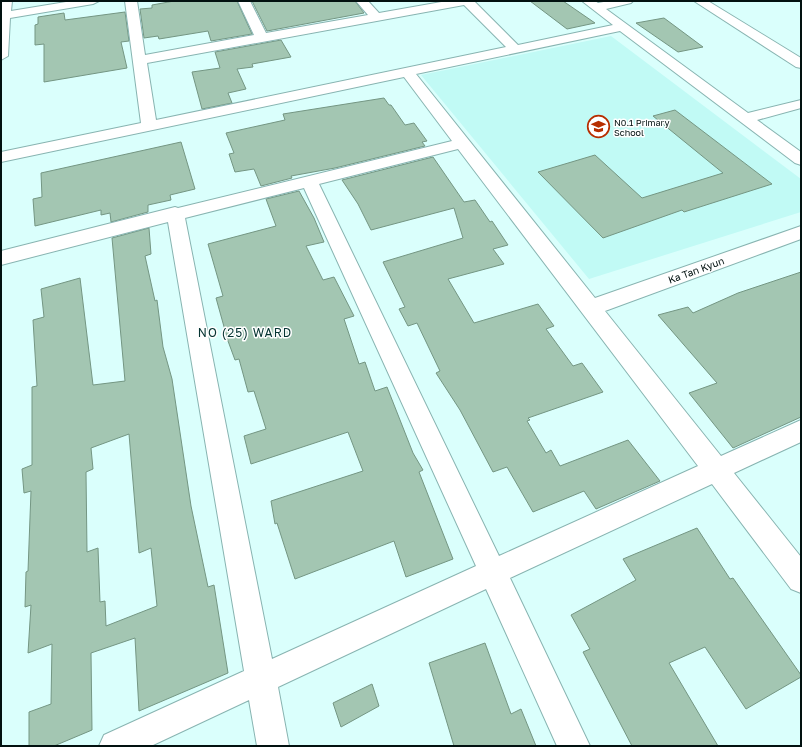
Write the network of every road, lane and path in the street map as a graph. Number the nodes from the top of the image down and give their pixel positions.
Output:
1 (6, 1) edge
2 (93, 1) edge
3 (131, 1) edge
4 (244, 1) edge
5 (362, 1) edge
6 (467, 1) edge
7 (628, 1) edge
8 (700, 1) edge
9 (592, 4) edge
10 (3, 15) edge
11 (376, 17) junction
12 (622, 28) junction
13 (262, 38) junction
14 (516, 50) junction
15 (1, 56) edge
16 (139, 60) junction
17 (801, 64) edge
18 (407, 72) junction
19 (801, 104) edge
20 (746, 118) junction
21 (149, 126) junction
22 (462, 143) junction
23 (1, 157) edge
24 (801, 160) edge
25 (309, 181) junction
26 (175, 213) junction
27 (801, 232) edge
28 (1, 258) edge
29 (590, 308) junction
30 (801, 430) edge
31 (716, 470) junction
32 (492, 572) junction
33 (801, 579) edge
34 (261, 679) junction
35 (115, 746) edge
36 (273, 746) edge
37 (574, 746) edge

1 - 10 street
2 - 10 street
3 - 16 street
4 - 13 street
5 - 11 street
6 - 11 street
6 - 14 street
7 - 9 street
8 - 17 street
9 - 12 street
10 - 15 street
11 - 13 street
12 - 14 street
12 - 20 street
13 - 16 street
14 - 18 street
16 - 21 street
18 - 21 street
18 - 22 street
19 - 20 street
20 - 24 street
21 - 23 street
22 - 25 street
22 - 29 street
25 - 26 street
25 - 32 street
26 - 28 street
26 - 34 street
27 - 29 street, Ka Tan Kyun
29 - 31 street
30 - 31 street
31 - 32 street
31 - 33 street
32 - 34 street
32 - 37 street
34 - 35 street
34 - 36 street

